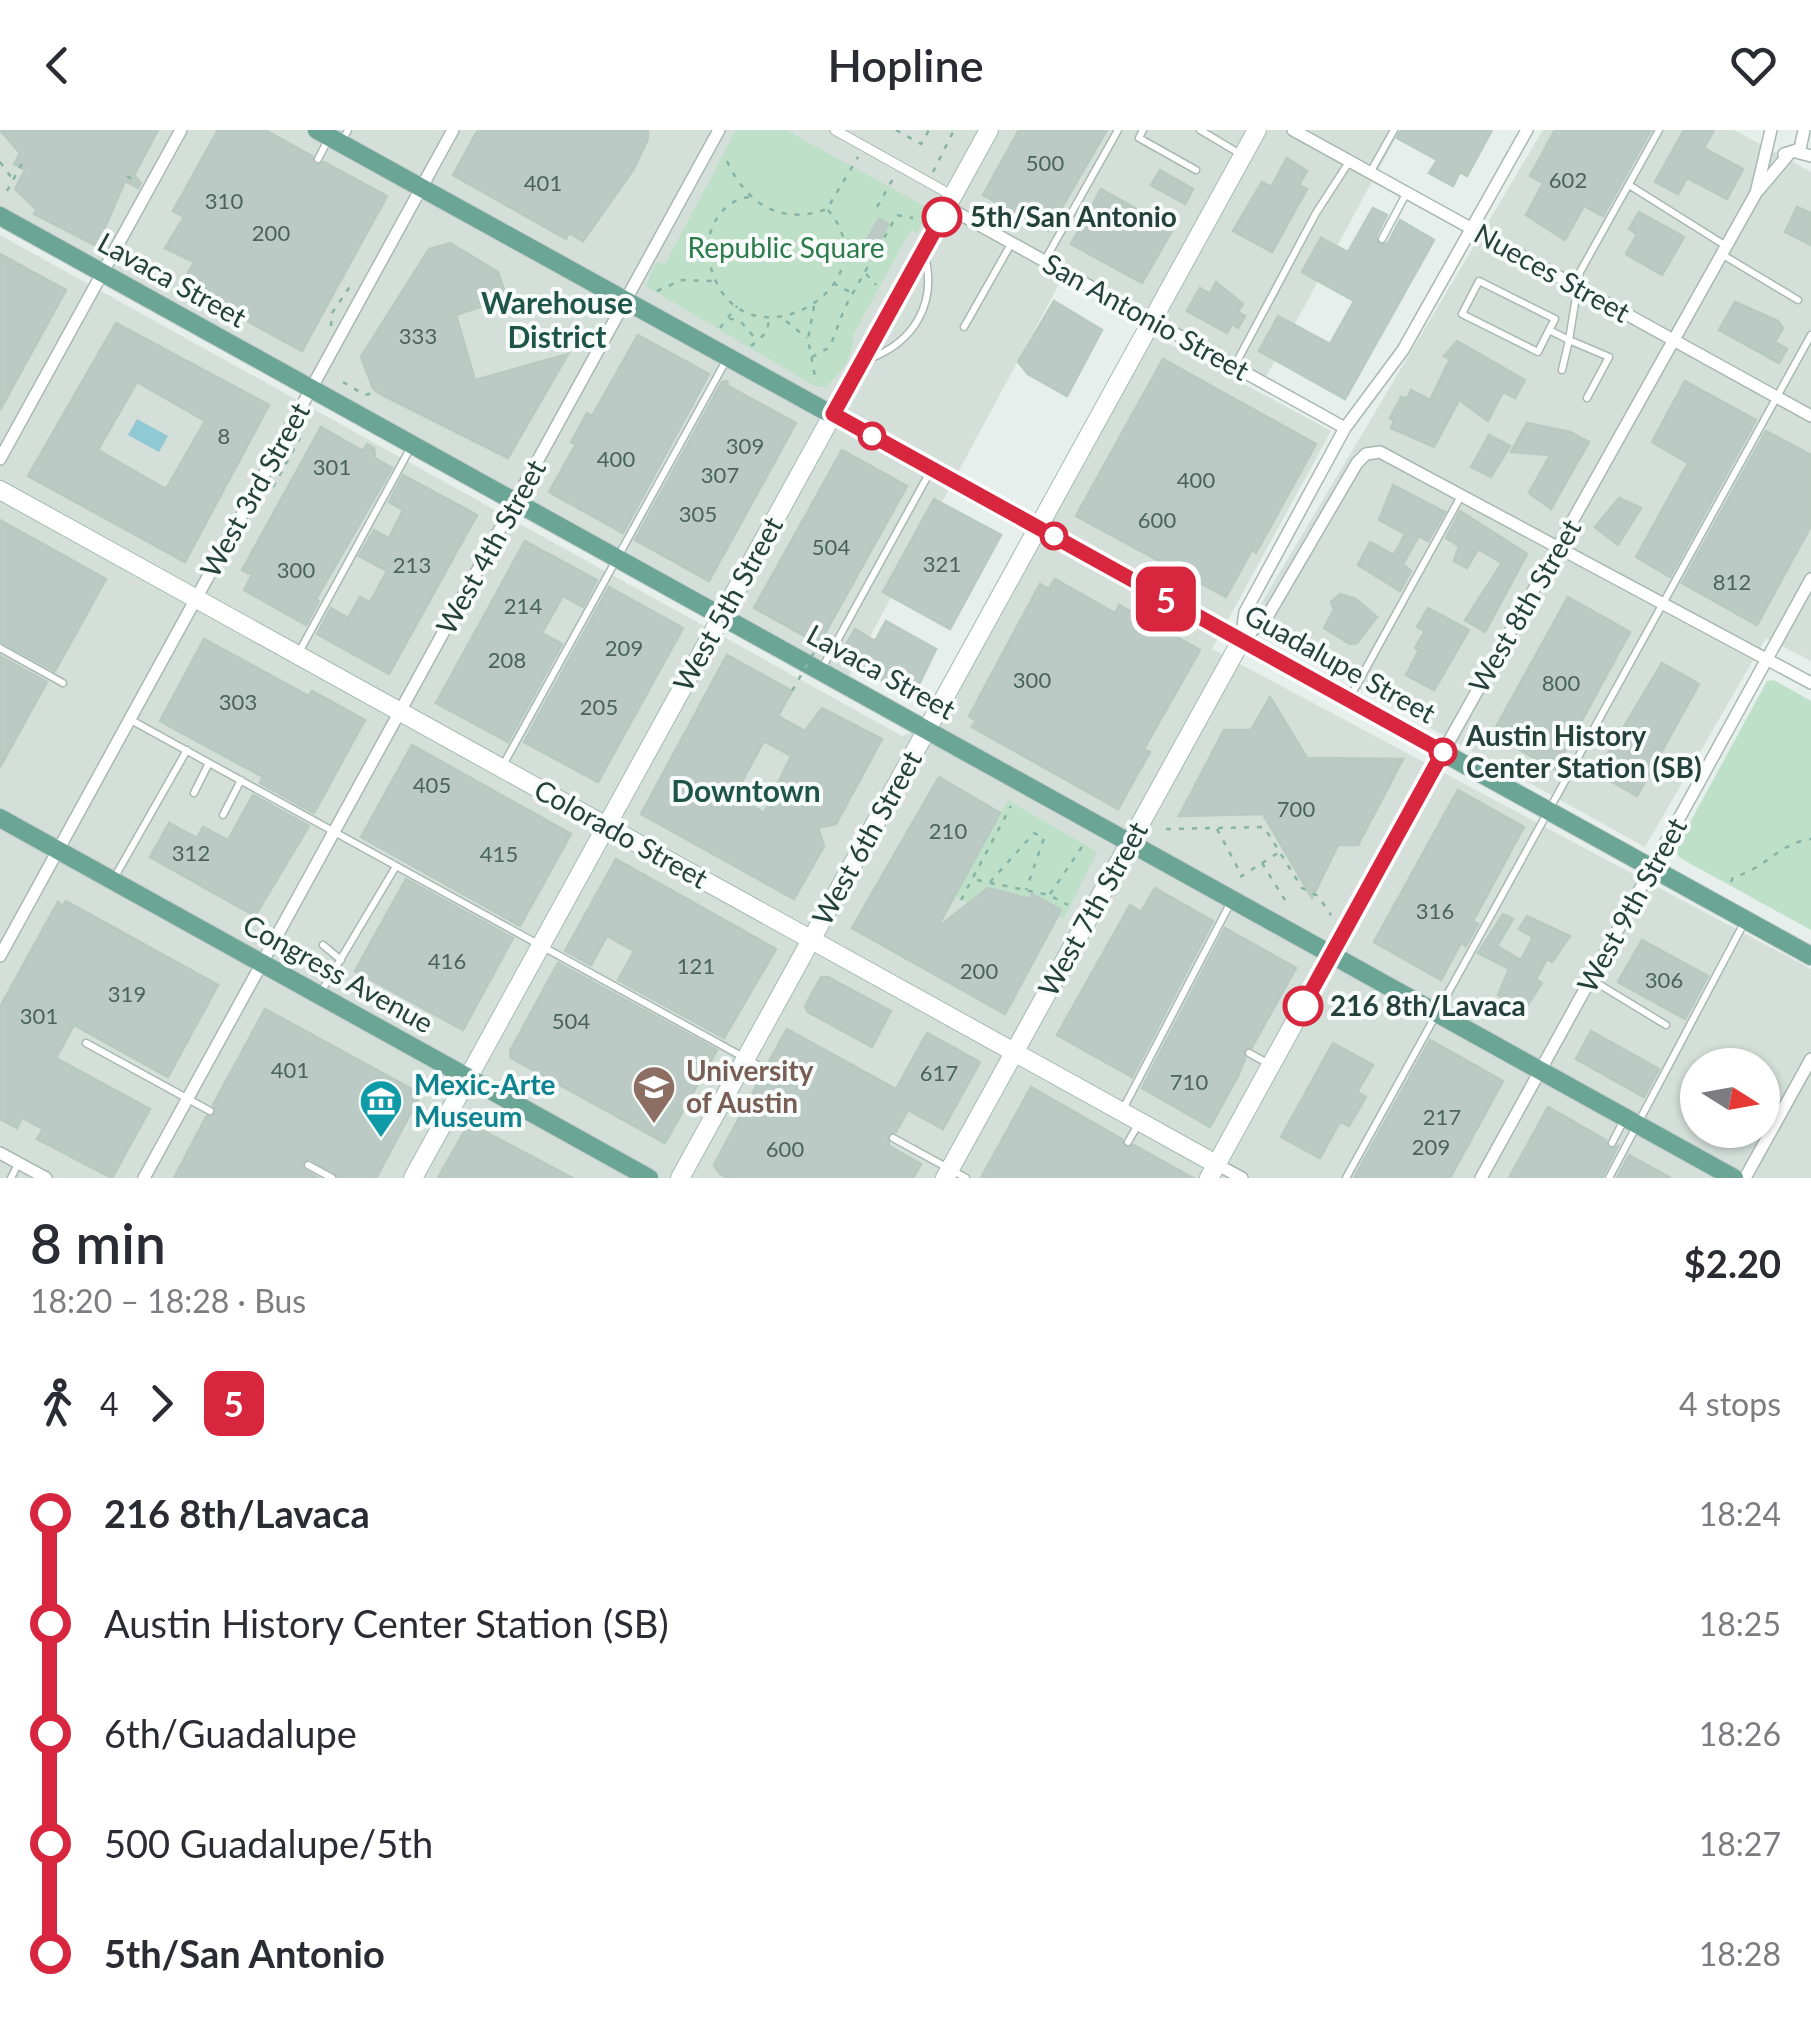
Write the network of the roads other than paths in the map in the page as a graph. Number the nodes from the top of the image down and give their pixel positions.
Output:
1 (181, 130) edge
2 (453, 130) edge
3 (719, 130) edge
4 (835, 130) edge
5 (989, 130) edge
6 (1118, 130) edge
7 (1143, 130) edge
8 (1200, 130) edge
9 (1257, 130) edge
10 (1293, 130) edge
11 (1394, 130) edge
12 (1527, 130) edge
13 (1659, 130) edge
14 (334, 135) edge
15 (1769, 135) edge
16 (1807, 136) edge
17 (1792, 153) junction
18 (1243, 155) junction
19 (1811, 156) edge
20 (318, 159) dead end
21 (1350, 162) junction
22 (1196, 170) dead end
23 (1370, 172) junction
24 (1628, 185) junction
25 (421, 188) junction
26 (1407, 193) junction
27 (1756, 193) junction
28 (950, 201) junction
29 (0, 216) edge
30 (1472, 229) junction
31 (1382, 240) dead end
32 (1012, 243) junction
33 (923, 250) junction
34 (1724, 250) junction
35 (1045, 262) junction
36 (102, 273) junction
37 (1576, 287) junction
38 (624, 299) junction
39 (1798, 300) dead end
40 (1152, 321) junction
41 (964, 327) dead end
42 (1550, 330) junction
43 (1811, 335) edge
44 (1674, 339) junction
45 (1569, 340) junction
46 (728, 356) junction
47 (862, 361) junction
48 (1234, 366) junction
49 (1562, 370) dead end
50 (311, 388) junction
51 (1776, 396) junction
52 (1587, 398) dead end
53 (833, 414) junction
54 (1811, 416) edge
55 (1345, 428) junction
56 (412, 444) junction
57 (0, 459) edge
58 (932, 469) junction
59 (0, 490) edge
60 (1461, 496) junction
61 (516, 502) junction
62 (1038, 528) junction
63 (1560, 548) junction
64 (618, 558) junction
65 (1811, 579) edge
66 (196, 598) junction
67 (1664, 604) junction
68 (722, 616) junction
69 (1241, 640) junction
70 (0, 648) edge
71 (297, 655) junction
72 (1768, 658) junction
73 (821, 671) junction
74 (63, 683) dead end
75 (1811, 683) edge
76 (1349, 700) junction
77 (401, 712) junction
78 (130, 719) junction
79 (927, 730) junction
80 (186, 750) junction
81 (1443, 752) junction
82 (210, 763) junction
83 (502, 768) junction
84 (241, 780) junction
85 (194, 793) dead end
86 (1550, 811) junction
87 (223, 815) dead end
88 (0, 818) edge
89 (606, 826) junction
90 (334, 832) junction
91 (1130, 842) junction
92 (58, 851) junction
93 (395, 868) junction
94 (1652, 868) junction
95 (112, 881) junction
96 (1232, 899) junction
97 (1746, 920) junction
98 (812, 940) junction
99 (322, 945) dead end
100 (540, 948) junction
101 (1332, 954) junction
102 (0, 956) edge
103 (1811, 956) edge
104 (341, 960) junction
105 (262, 964) junction
106 (1591, 979) junction
107 (319, 995) junction
108 (1437, 1012) junction
109 (1666, 1025) dead end
110 (86, 1042) dead end
111 (1015, 1052) junction
112 (1248, 1052) dead end
113 (746, 1059) junction
114 (1811, 1059) edge
115 (1271, 1065) junction
116 (766, 1069) dead end
117 (1541, 1070) junction
118 (1807, 1075) edge
119 (468, 1078) junction
120 (188, 1099) junction
121 (210, 1111) dead end
122 (1122, 1112) junction
123 (1631, 1121) junction
124 (1140, 1122) junction
125 (894, 1138) dead end
126 (1128, 1142) dead end
127 (1612, 1143) dead end
128 (0, 1153) edge
129 (19, 1163) junction
130 (308, 1165) dead end
131 (1212, 1171) edge
132 (954, 1175) edge
133 (11, 1178) edge
134 (46, 1178) edge
135 (144, 1178) edge
136 (332, 1178) edge
137 (413, 1178) edge
138 (648, 1178) edge
139 (680, 1178) edge
140 (1242, 1178) edge
141 (1346, 1178) edge
142 (1482, 1178) edge
143 (1609, 1178) edge
144 (1734, 1178) edge
145 (1745, 1178) edge

1 - 36 street
2 - 25 street, West 3rd Street
3 - 38 street, West 4th Street
4 - 28 street
5 - 28 main road, West 5th Street
6 - 35 lane
7 - 22 lane
8 - 18 lane
9 - 18 main road, West 6th Street
10 - 21 street, Nueces Street
11 - 23 lane
12 - 30 street, West 7th Street
13 - 24 lane
14 - 20 lane
14 - 25 main road, Guadalupe Street
15 - 17 street
15 - 27 street, West 8th Street
16 - 17 street, West 8th Street
17 - 19 street
17 - 27 street, West 8th Street
18 - 40 main road, West 6th Street
21 - 23 street, Nueces Street
21 - 48 lane
23 - 26 street, Nueces Street
24 - 34 lane
24 - 37 lane
25 - 38 main road, Guadalupe Street
25 - 50 street, West 3rd Street
26 - 30 street, Nueces Street
26 - 31 lane
27 - 34 street, West 8th Street
28 - 32 street, San Antonio Street
28 - 33 main road, West 5th Street
29 - 36 main road, Lavaca Street
30 - 37 street, Nueces Street
30 - 55 street, West 7th Street
32 - 35 street, San Antonio Street
32 - 41 lane
33 - 47 main road, West 5th Street
33 - 47 lane
34 - 39 lane
34 - 44 street, West 8th Street
35 - 40 street, San Antonio Street
36 - 50 main road, Lavaca Street
36 - 57 street
37 - 44 street, Nueces Street
37 - 45 lane
38 - 46 main road, Guadalupe Street
38 - 61 street, West 4th Street
40 - 48 street, San Antonio Street
40 - 62 main road, West 6th Street
42 - 42 lane
42 - 45 lane
43 - 51 lane
44 - 51 street, Nueces Street
44 - 63 street, West 8th Street
45 - 49 lane
45 - 52 lane
46 - 53 main road, Guadalupe Street
46 - 64 lane
47 - 53 main road, West 5th Street
48 - 55 street, San Antonio Street
50 - 56 main road, Lavaca Street
50 - 66 street, West 3rd Street
51 - 54 street, Nueces Street
51 - 67 lane
53 - 58 main road, Guadalupe Street
53 - 68 main road, West 5th Street
55 - 69 street, West 7th Street
56 - 61 main road, Lavaca Street
56 - 71 lane
58 - 62 main road, Guadalupe Street
58 - 73 lane
59 - 66 main road, Colorado Street
60 - 63 street
60 - 69 street, West 7th Street
60 - 76 lane
61 - 64 main road, Lavaca Street
61 - 77 street, West 4th Street
62 - 69 main road, Guadalupe Street
62 - 79 main road, West 6th Street
63 - 67 street
63 - 81 street, West 8th Street
64 - 68 main road, Lavaca Street
64 - 83 lane
65 - 72 street, West 9th Street
66 - 71 main road, Colorado Street
66 - 78 street, West 3rd Street
67 - 72 street
67 - 86 lane
68 - 73 main road, Lavaca Street
68 - 89 main road, West 5th Street
69 - 76 main road, Guadalupe Street
69 - 91 main road, West 7th Street
70 - 74 lane
71 - 77 main road, Colorado Street
72 - 75 street
72 - 94 street, West 9th Street
73 - 79 main road, Lavaca Street
76 - 81 main road, Guadalupe Street
77 - 83 main road, Colorado Street
77 - 90 street, West 4th Street
78 - 80 lane
78 - 92 street, West 3rd Street
79 - 91 main road, Lavaca Street
79 - 98 main road, West 6th Street
80 - 82 lane
80 - 95 lane
81 - 86 main road, Guadalupe Street
81 - 101 main road, West 8th Street
82 - 84 lane
82 - 85 lane
83 - 89 main road, Colorado Street
84 - 87 lane
84 - 90 lane
86 - 94 main road, Guadalupe Street
86 - 108 lane
88 - 92 main road, Congress Avenue
89 - 98 main road, Colorado Street
89 - 100 main road, West 5th Street
90 - 93 lane
90 - 105 street, West 4th Street
91 - 96 main road, Lavaca Street
91 - 111 main road, West 7th Street
92 - 95 main road, Congress Avenue
92 - 102 street, West 3rd Street
93 - 100 lane
93 - 104 lane
94 - 97 main road, Guadalupe Street
94 - 106 street, West 9th Street
95 - 105 main road, Congress Avenue
96 - 101 main road, Lavaca Street
96 - 122 lane
97 - 103 main road, Guadalupe Street
97 - 123 lane
98 - 111 main road, Colorado Street
98 - 113 main road, West 6th Street
99 - 104 lane
100 - 113 lane
100 - 119 main road, West 5th Street
101 - 108 main road, Lavaca Street
101 - 115 main road, West 8th Street
104 - 107 lane
105 - 107 main road, Congress Avenue
105 - 120 street, West 4th Street
106 - 109 lane
106 - 117 street, West 9th Street
107 - 119 main road, Congress Avenue
108 - 117 main road, Lavaca Street
108 - 141 lane
110 - 120 lane
111 - 122 main road, Colorado Street
111 - 132 main road, West 7th Street
112 - 115 lane
113 - 116 lane
113 - 139 main road, West 6th Street
114 - 118 street
115 - 131 main road, West 8th Street
117 - 123 main road, Lavaca Street
117 - 142 street, West 9th Street
118 - 145 street
119 - 137 main road, West 5th Street
119 - 138 main road, Congress Avenue
120 - 121 lane
120 - 135 street, West 4th Street
122 - 124 main road, Colorado Street
123 - 127 lane
123 - 143 lane
123 - 144 main road, Lavaca Street
124 - 126 lane
124 - 131 main road, Colorado Street
125 - 132 lane
128 - 129 street
129 - 133 lane
129 - 134 street
130 - 136 lane
131 - 140 street, Colorado Street

